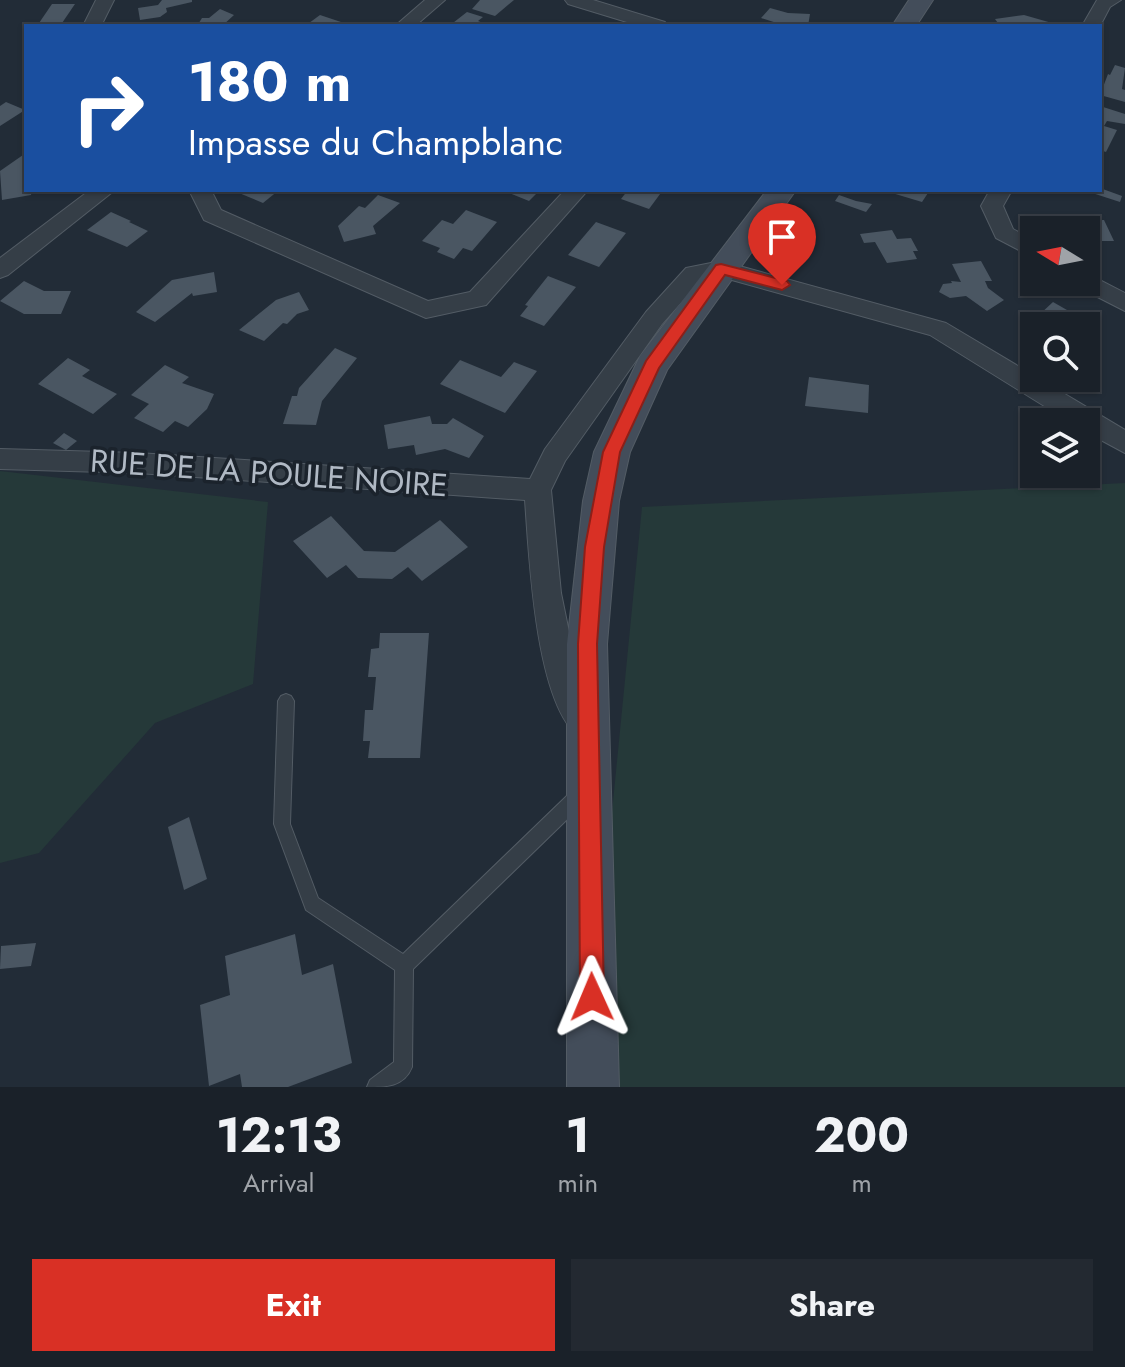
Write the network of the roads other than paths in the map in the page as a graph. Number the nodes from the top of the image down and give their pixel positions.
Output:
1 (105, 0) edge
2 (436, 0) edge
3 (574, 0) edge
4 (921, 0) edge
5 (1112, 0) edge
6 (93, 24) edge
7 (406, 24) edge
8 (652, 24) edge
9 (905, 24) edge
10 (1092, 24) edge
11 (101, 192) edge
12 (201, 192) edge
13 (575, 192) edge
14 (780, 192) edge
15 (1000, 192) edge
16 (1020, 243) edge
17 (721, 269) junction
18 (0, 270) edge
19 (1100, 289) edge
20 (1125, 303) edge
21 (1125, 443) edge
22 (0, 459) edge
23 (538, 490) junction
24 (286, 701) dead end
25 (588, 728) junction
26 (589, 785) junction
27 (404, 965) junction
28 (377, 1087) edge
29 (593, 1087) edge

1 - 6 street
2 - 7 street
3 - 8 street
4 - 9 main road
5 - 10 street
11 - 18 street
12 - 13 street
14 - 17 main road
15 - 16 street
17 - 21 street
17 - 23 street
17 - 25 main road
19 - 20 street
22 - 23 street, RUE DE LA POULE NOIRE
23 - 25 street
24 - 27 lane
25 - 26 main road
26 - 27 lane
26 - 29 main road
27 - 28 lane

